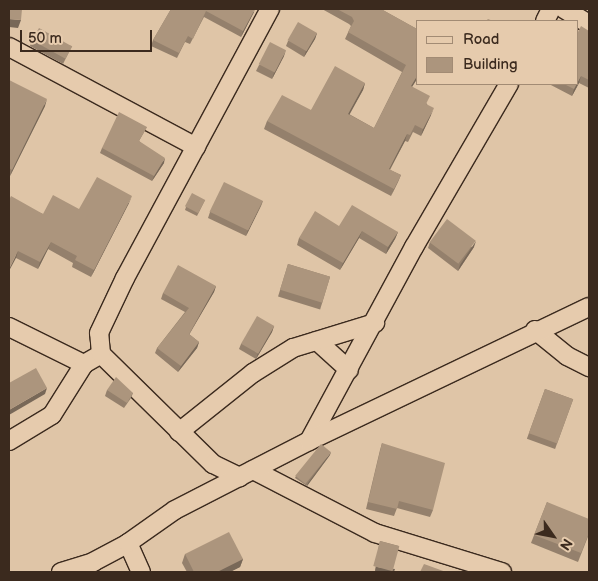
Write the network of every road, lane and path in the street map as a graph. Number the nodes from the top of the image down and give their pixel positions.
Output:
1 (270, 9) edge
2 (564, 9) edge
3 (589, 24) edge
4 (9, 48) edge
5 (508, 85) edge
6 (196, 147) junction
7 (589, 307) edge
8 (375, 323) junction
9 (9, 327) edge
10 (535, 330) junction
11 (316, 341) junction
12 (100, 354) junction
13 (84, 364) junction
14 (589, 367) edge
15 (349, 370) junction
16 (179, 432) junction
17 (9, 441) edge
18 (310, 441) junction
19 (213, 464) junction
20 (246, 473) junction
21 (202, 496) junction
22 (128, 543) junction
23 (61, 572) edge
24 (141, 572) edge
25 (502, 572) edge

1 - 6 street
2 - 3 street
4 - 6 street
5 - 8 street
6 - 12 street
7 - 10 street
8 - 11 street
8 - 15 street
9 - 13 street
10 - 14 street
10 - 18 street
11 - 15 street
11 - 16 street
12 - 13 street
12 - 16 street
13 - 17 street
15 - 18 street
16 - 19 street
18 - 20 street
19 - 20 street
19 - 21 street
20 - 21 street
20 - 25 street
21 - 22 street
22 - 23 street
22 - 24 street

